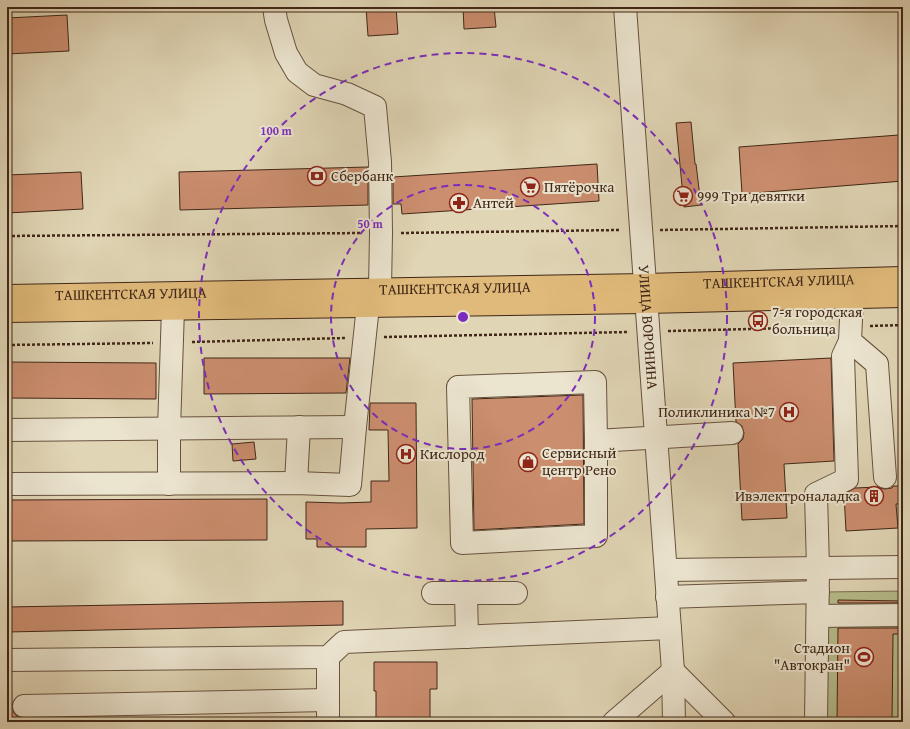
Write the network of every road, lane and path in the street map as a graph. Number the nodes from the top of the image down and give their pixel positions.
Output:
1 (274, 7) edge
2 (625, 7) edge
3 (903, 226) edge
4 (620, 230) dead end
5 (657, 230) dead end
6 (382, 233) junction
7 (7, 236) edge
8 (903, 278) edge
9 (646, 293) junction
10 (7, 296) edge
11 (903, 296) edge
12 (852, 297) junction
13 (377, 300) junction
14 (173, 309) junction
15 (7, 311) edge
16 (903, 325) edge
17 (648, 331) junction
18 (850, 334) junction
19 (365, 338) junction
20 (172, 343) junction
21 (7, 345) edge
22 (299, 427) junction
23 (355, 427) junction
24 (169, 429) junction
25 (7, 430) edge
26 (732, 433) dead end
27 (656, 437) junction
28 (596, 441) junction
29 (885, 477) dead end
30 (296, 483) junction
31 (7, 484) edge
32 (169, 484) junction
33 (903, 567) edge
34 (818, 568) junction
35 (666, 570) junction
36 (818, 592) junction
37 (433, 593) dead end
38 (466, 593) junction
39 (516, 593) dead end
40 (667, 597) junction
41 (903, 615) edge
42 (818, 616) junction
43 (670, 628) junction
44 (467, 637) junction
45 (328, 657) junction
46 (7, 660) edge
47 (672, 671) junction
48 (328, 700) junction
49 (24, 706) dead end
50 (328, 722) edge
51 (614, 722) edge
52 (674, 722) edge
53 (724, 722) edge
54 (816, 722) edge

1 - 6 street
2 - 9 street, УЛИЦА ВОРОНИНА
3 - 5 path
4 - 6 path
6 - 7 path
6 - 13 street
8 - 9 main road, ТАШКЕНТСКАЯ УЛИЦА
9 - 12 main road, ТАШКЕНТСКАЯ УЛИЦА
9 - 13 main road, ТАШКЕНТСКАЯ УЛИЦА
9 - 17 street, УЛИЦА ВОРОНИНА
10 - 13 main road, ТАШКЕНТСКАЯ УЛИЦА
11 - 12 main road, ТАШКЕНТСКАЯ УЛИЦА
12 - 18 street
13 - 14 main road, ТАШКЕНТСКАЯ УЛИЦА
13 - 19 street
14 - 15 main road, ТАШКЕНТСКАЯ УЛИЦА
14 - 20 street
16 - 18 path
17 - 18 path
17 - 19 path
17 - 27 street, УЛИЦА ВОРОНИНА
18 - 29 street
18 - 34 street
19 - 20 path
19 - 23 street
20 - 21 path
20 - 24 street
22 - 23 street
22 - 24 street
22 - 30 street
23 - 30 street
24 - 25 street
24 - 32 street
26 - 27 street
27 - 28 street
27 - 35 street, УЛИЦА ВОРОНИНА
28 - 28 street
30 - 32 street
31 - 32 street
33 - 34 street
34 - 35 street
34 - 36 street
35 - 40 street, УЛИЦА ВОРОНИНА
36 - 40 street
36 - 42 street
37 - 38 street
38 - 39 street
38 - 44 street
40 - 43 street, УЛИЦА ВОРОНИНА
41 - 42 street
42 - 54 street
43 - 44 street
43 - 47 street, УЛИЦА ВОРОНИНА
44 - 45 street
45 - 46 street
45 - 48 street
47 - 51 street
47 - 52 street, УЛИЦА ВОРОНИНА
47 - 53 street
48 - 49 street
48 - 50 street

